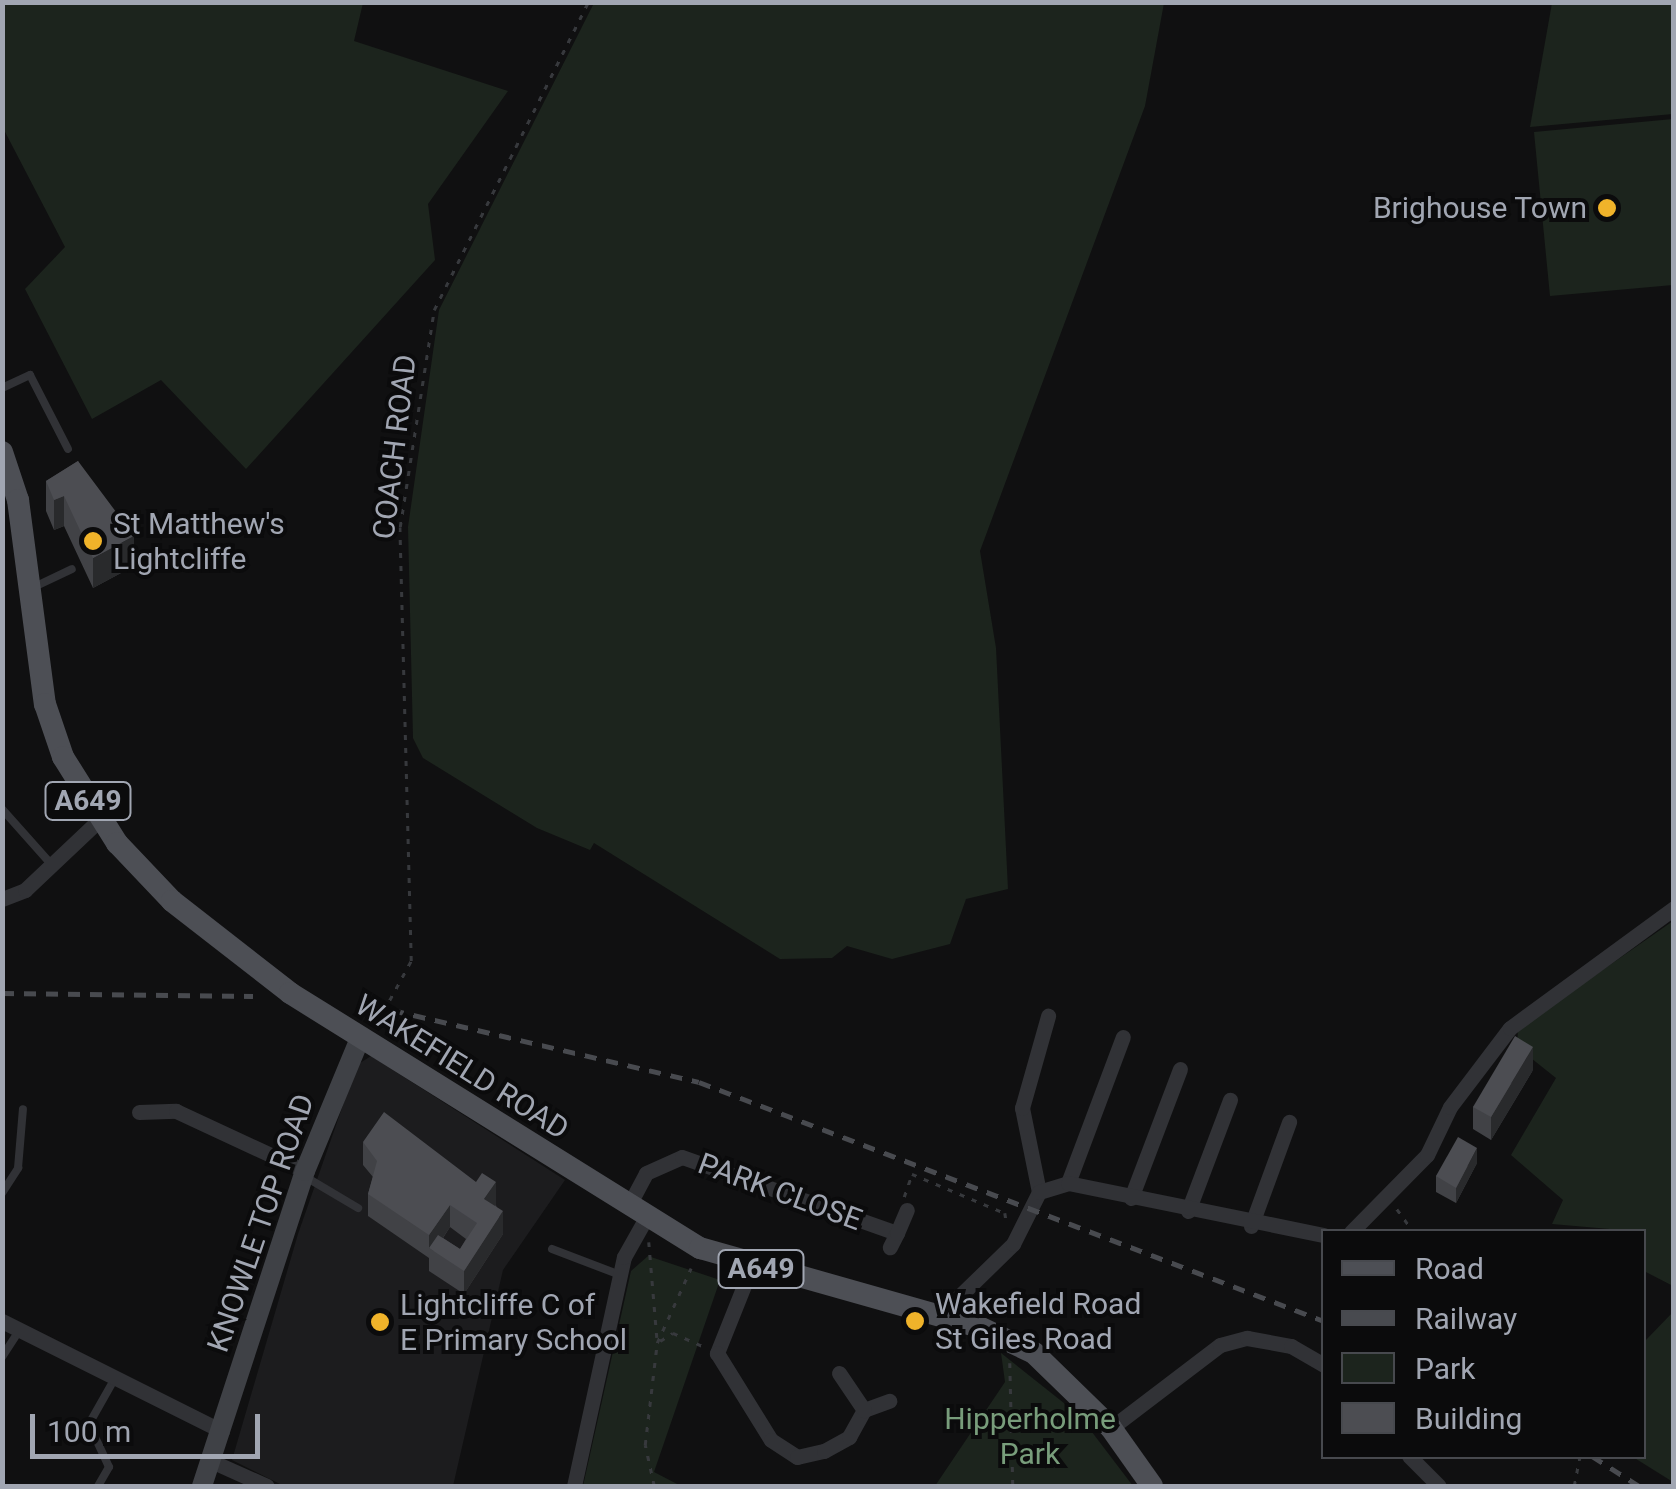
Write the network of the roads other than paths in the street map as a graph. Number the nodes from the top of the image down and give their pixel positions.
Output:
1 (2, 388) edge
2 (68, 448) dead end
3 (2, 452) edge
4 (9, 496) edge
5 (72, 569) dead end
6 (28, 590) junction
7 (2, 810) edge
8 (100, 819) junction
9 (50, 864) junction
10 (2, 899) edge
11 (1674, 908) edge
12 (1048, 1016) dead end
13 (1123, 1036) dead end
14 (364, 1040) junction
15 (1180, 1069) dead end
16 (1230, 1100) dead end
17 (23, 1109) dead end
18 (139, 1112) dead end
19 (1289, 1122) dead end
20 (304, 1174) junction
21 (1068, 1183) junction
22 (1039, 1192) junction
23 (2, 1193) edge
24 (1131, 1198) junction
25 (358, 1208) dead end
26 (907, 1210) road end
27 (1188, 1211) junction
28 (637, 1212) junction
29 (1251, 1226) junction
30 (1355, 1229) edge
31 (1321, 1236) edge
32 (552, 1249) dead end
33 (752, 1268) junction
34 (620, 1275) junction
35 (940, 1315) junction
36 (2, 1321) edge
37 (20, 1330) junction
38 (2, 1356) edge
39 (1321, 1364) edge
40 (839, 1372) dead end
41 (115, 1378) junction
42 (889, 1401) dead end
43 (864, 1410) junction
44 (1111, 1428) junction
45 (222, 1432) junction
46 (1412, 1459) edge
47 (212, 1461) junction
48 (98, 1486) edge
49 (202, 1486) edge
50 (267, 1486) edge
51 (574, 1486) edge
52 (1152, 1486) edge
53 (1439, 1486) edge

1 - 2 lane
3 - 4 main road, WAKEFIELD ROAD / A649
4 - 6 main road, WAKEFIELD ROAD / A649
5 - 6 lane
6 - 8 main road, WAKEFIELD ROAD / A649
7 - 9 lane
8 - 9 street
8 - 14 main road, WAKEFIELD ROAD / A649
9 - 10 street
11 - 30 street
12 - 22 street
13 - 21 street
14 - 20 street, KNOWLE TOP ROAD
14 - 28 main road, WAKEFIELD ROAD / A649
15 - 24 street
16 - 27 street
17 - 23 lane
18 - 20 street
19 - 29 street
20 - 25 lane
20 - 45 street, KNOWLE TOP ROAD
21 - 22 street
21 - 24 street
22 - 35 street
24 - 27 street
26 - 28 street, PARK CLOSE
27 - 29 street
28 - 33 main road, WAKEFIELD ROAD / A649
28 - 34 street, PARK CLOSE
29 - 31 street
32 - 34 lane
33 - 35 main road, WAKEFIELD ROAD / A649
33 - 43 street
34 - 51 street, PARK CLOSE
35 - 44 main road, WAKEFIELD ROAD / A649
36 - 37 street
37 - 38 lane
37 - 41 street
39 - 44 street
40 - 43 street
41 - 45 street
41 - 48 lane
42 - 43 street
44 - 52 main road, WAKEFIELD ROAD / A649
45 - 47 street, KNOWLE TOP ROAD
46 - 53 street
47 - 49 street, KNOWLE TOP ROAD
47 - 50 street

